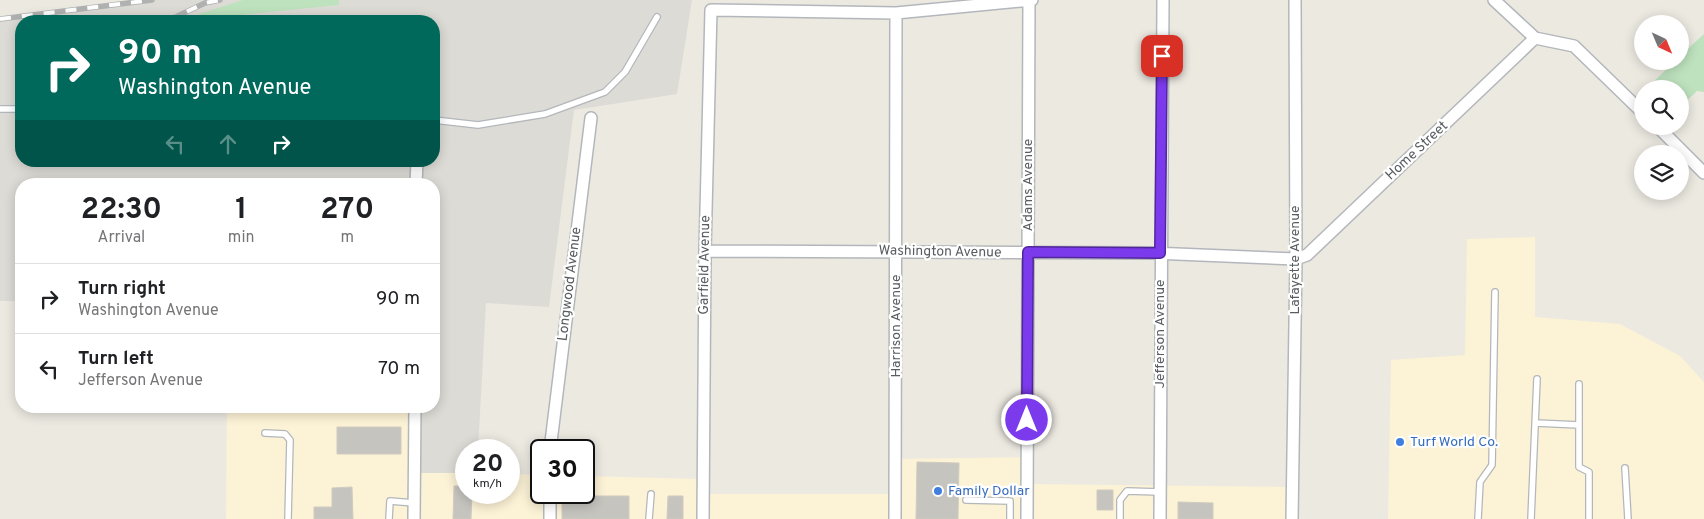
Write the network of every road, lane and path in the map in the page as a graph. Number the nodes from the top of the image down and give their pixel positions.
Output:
1 (1030, 0) edge
2 (1163, 0) edge
3 (1294, 0) edge
4 (1494, 0) edge
5 (896, 13) junction
6 (657, 17) dead end
7 (1535, 38) junction
8 (1634, 104) edge
9 (0, 109) edge
10 (15, 109) edge
11 (591, 118) dead end
12 (440, 121) edge
13 (1666, 135) edge
14 (1704, 174) edge
15 (705, 251) junction
16 (896, 251) junction
17 (1028, 252) junction
18 (1160, 253) junction
19 (1296, 259) junction
20 (1494, 292) dead end
21 (1537, 379) dead end
22 (1579, 384) dead end
23 (415, 413) edge
24 (1536, 424) junction
25 (1578, 425) junction
26 (265, 433) dead end
27 (551, 439) edge
28 (1625, 468) dead end
29 (1160, 492) junction
30 (651, 494) dead end
31 (966, 500) dead end
32 (414, 503) junction
33 (550, 504) edge
34 (288, 519) edge
35 (390, 519) edge
36 (414, 519) edge
37 (550, 519) edge
38 (649, 519) edge
39 (703, 519) edge
40 (895, 519) edge
41 (1010, 519) edge
42 (1026, 519) edge
43 (1120, 519) edge
44 (1160, 519) edge
45 (1292, 519) edge
46 (1478, 519) edge
47 (1531, 519) edge
48 (1589, 519) edge
49 (1628, 519) edge

1 - 5 street
1 - 17 street, Adams Avenue
2 - 18 street, Jefferson Avenue
3 - 19 street, Lafayette Avenue
4 - 7 street
5 - 15 street, Garfield Avenue
5 - 16 street, Harrison Avenue
6 - 12 lane
7 - 8 street
7 - 19 street, Home Street
9 - 10 lane
11 - 27 street, Longwood Avenue
13 - 14 street
15 - 16 street, Washington Avenue
15 - 39 street, Garfield Avenue
16 - 17 street, Washington Avenue
16 - 40 street, Harrison Avenue
17 - 18 street, Washington Avenue
17 - 42 street, Adams Avenue
18 - 19 street, Washington Avenue
18 - 29 street, Jefferson Avenue
19 - 45 street, Lafayette Avenue
20 - 46 lane
21 - 24 lane
22 - 25 lane
23 - 32 street
24 - 25 lane
24 - 47 lane
25 - 48 lane
26 - 34 lane
28 - 49 lane
29 - 43 lane
29 - 44 street, Jefferson Avenue
30 - 38 lane
31 - 41 lane
32 - 35 lane
32 - 36 street
33 - 37 street

